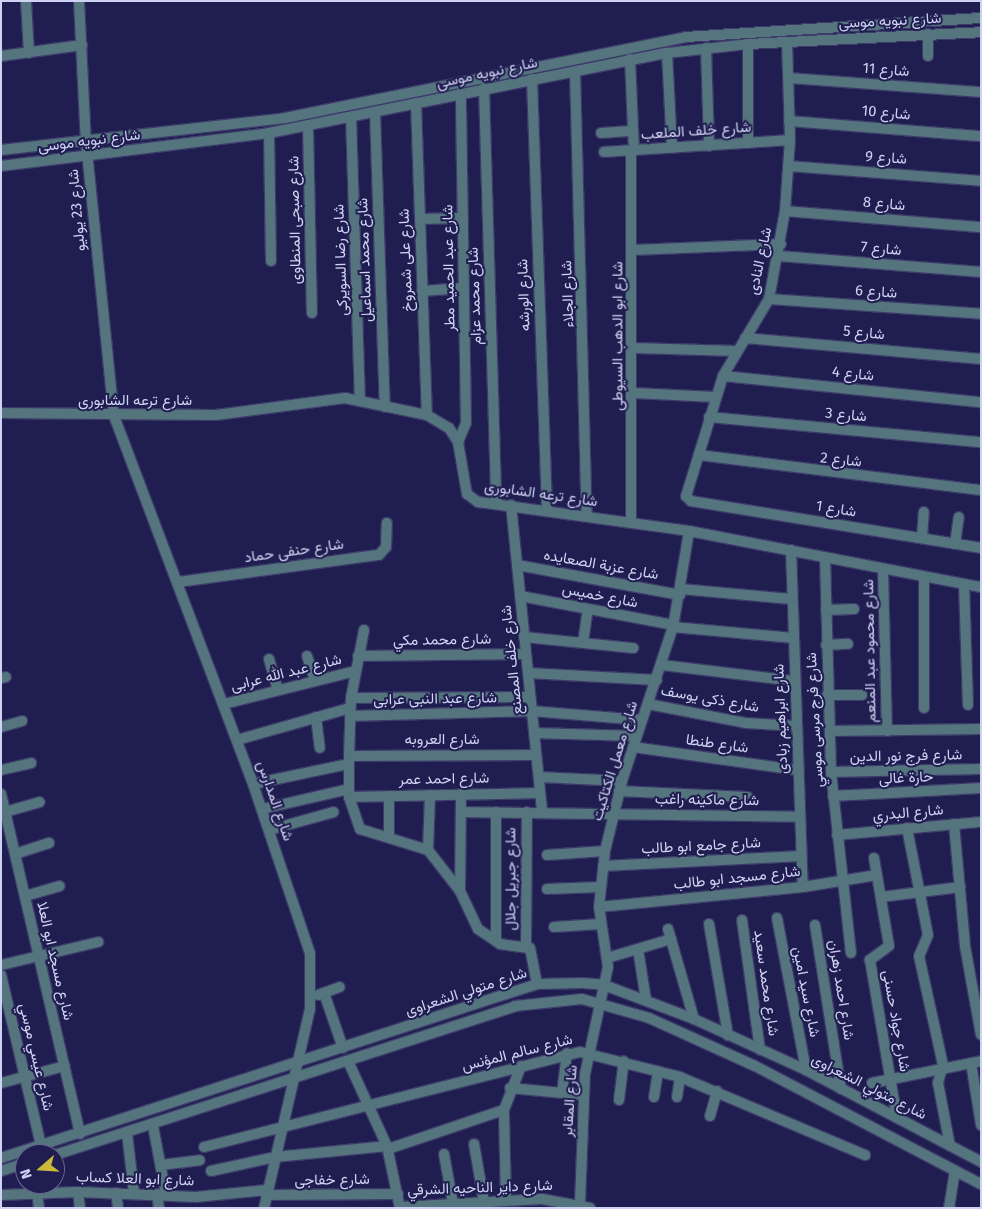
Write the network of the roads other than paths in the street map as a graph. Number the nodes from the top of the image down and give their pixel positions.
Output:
1 (26, 1) edge
2 (79, 1) edge
3 (981, 18) edge
4 (981, 32) edge
5 (928, 34) junction
6 (787, 42) junction
7 (748, 44) junction
8 (82, 45) junction
9 (706, 48) junction
10 (29, 52) junction
11 (667, 53) junction
12 (1, 56) edge
13 (928, 56) dead end
14 (630, 59) junction
15 (575, 70) junction
16 (789, 78) junction
17 (532, 79) junction
18 (484, 88) junction
19 (461, 92) junction
20 (981, 92) edge
21 (416, 103) junction
22 (375, 112) junction
23 (351, 117) junction
24 (790, 121) junction
25 (308, 126) junction
26 (633, 131) junction
27 (269, 133) junction
28 (601, 133) dead end
29 (981, 136) edge
30 (790, 140) junction
31 (86, 142) junction
32 (748, 143) junction
33 (709, 146) junction
34 (672, 148) junction
35 (1, 150) edge
36 (632, 151) junction
37 (604, 152) dead end
38 (87, 156) junction
39 (1, 166) edge
40 (788, 166) junction
41 (981, 180) edge
42 (785, 211) junction
43 (420, 218) junction
44 (463, 218) junction
45 (981, 226) edge
46 (781, 244) junction
47 (633, 250) junction
48 (779, 256) junction
49 (271, 261) dead end
50 (981, 272) edge
51 (464, 288) junction
52 (422, 291) junction
53 (769, 299) junction
54 (312, 313) dead end
55 (981, 314) edge
56 (745, 338) junction
57 (634, 348) junction
58 (737, 351) junction
59 (981, 359) edge
60 (723, 376) junction
61 (634, 393) junction
62 (715, 397) junction
63 (360, 402) junction
64 (981, 402) edge
65 (386, 407) junction
66 (1, 413) edge
67 (427, 415) junction
68 (114, 416) junction
69 (709, 417) junction
70 (458, 442) junction
71 (981, 442) edge
72 (698, 455) junction
73 (981, 490) edge
74 (687, 499) joint
75 (496, 504) junction
76 (511, 505) junction
77 (547, 510) junction
78 (924, 512) dead end
79 (587, 516) junction
80 (959, 517) dead end
81 (631, 522) junction
82 (387, 523) dead end
83 (689, 531) junction
84 (922, 538) junction
85 (956, 544) junction
86 (981, 548) edge
87 (791, 550) junction
88 (826, 557) junction
89 (517, 565) junction
90 (883, 570) junction
91 (924, 578) junction
92 (178, 582) junction
93 (964, 584) junction
94 (981, 587) edge
95 (680, 592) junction
96 (520, 596) junction
97 (791, 599) junction
98 (588, 609) junction
99 (854, 609) dead end
100 (826, 610) junction
101 (674, 626) junction
102 (364, 630) dead end
103 (524, 637) junction
104 (792, 638) junction
105 (583, 643) junction
106 (848, 644) dead end
107 (826, 645) junction
108 (633, 648) dead end
109 (526, 654) junction
110 (306, 656) dead end
111 (358, 656) junction
112 (269, 658) dead end
113 (662, 665) junction
114 (355, 671) junction
115 (528, 673) junction
116 (657, 680) junction
117 (315, 681) junction
118 (794, 681) junction
119 (278, 690) junction
120 (827, 695) junction
121 (862, 695) dead end
122 (530, 697) junction
123 (224, 704) junction
124 (648, 704) junction
125 (968, 705) dead end
126 (350, 707) junction
127 (924, 708) dead end
128 (532, 711) junction
129 (316, 717) junction
130 (641, 720) junction
131 (22, 721) dead end
132 (796, 726) junction
133 (1, 727) edge
134 (981, 729) edge
135 (830, 731) junction
136 (887, 731) junction
137 (534, 733) junction
138 (636, 736) junction
139 (237, 740) junction
140 (632, 747) junction
141 (320, 748) dead end
142 (536, 755) junction
143 (349, 760) junction
144 (31, 763) dead end
145 (981, 769) edge
146 (1, 770) edge
147 (798, 770) junction
148 (831, 772) junction
149 (539, 777) junction
150 (253, 784) junction
151 (620, 786) junction
152 (981, 788) edge
153 (349, 793) junction
154 (540, 793) junction
155 (462, 794) junction
156 (430, 795) junction
157 (390, 796) junction
158 (833, 796) junction
159 (748, 797) dead end
160 (3, 802) edge
161 (40, 802) dead end
162 (262, 809) junction
163 (334, 812) dead end
164 (461, 812) junction
165 (496, 812) junction
166 (527, 812) junction
167 (542, 812) junction
168 (613, 813) junction
169 (800, 817) junction
170 (981, 822) edge
171 (954, 824) junction
172 (907, 828) junction
173 (269, 830) junction
174 (837, 835) junction
175 (390, 837) junction
176 (49, 843) dead end
177 (428, 850) junction
178 (605, 851) junction
179 (15, 854) junction
180 (547, 855) dead end
181 (801, 856) junction
182 (874, 858) dead end
183 (603, 866) junction
184 (877, 875) junction
185 (842, 881) junction
186 (60, 886) dead end
187 (600, 887) junction
188 (803, 887) junction
189 (960, 888) junction
190 (547, 889) dead end
191 (460, 891) junction
192 (920, 892) junction
193 (25, 896) junction
194 (881, 897) junction
195 (599, 907) junction
196 (777, 918) dead end
197 (742, 920) dead end
198 (600, 924) junction
199 (709, 924) dead end
200 (815, 925) dead end
201 (554, 927) dead end
202 (668, 929) dead end
203 (671, 939) junction
204 (496, 941) junction
205 (98, 942) dead end
206 (526, 946) junction
207 (638, 949) junction
208 (852, 953) dead end
209 (39, 956) junction
210 (608, 958) junction
211 (1, 965) edge
212 (1, 975) edge
213 (537, 984) junction
214 (604, 985) junction
215 (340, 987) dead end
216 (324, 993) junction
217 (311, 997) junction
218 (646, 1000) junction
219 (603, 1003) junction
220 (694, 1019) junction
221 (728, 1035) junction
222 (981, 1035) edge
223 (343, 1048) junction
224 (760, 1050) junction
225 (589, 1052) junction
226 (567, 1053) junction
227 (348, 1061) junction
228 (624, 1061) junction
229 (976, 1062) edge
230 (65, 1066) junction
231 (295, 1066) junction
232 (521, 1066) junction
233 (943, 1069) junction
234 (806, 1070) junction
235 (658, 1071) junction
236 (24, 1077) junction
237 (680, 1077) junction
238 (292, 1079) junction
239 (890, 1079) junction
240 (872, 1083) dead end
241 (1, 1084) edge
242 (510, 1088) junction
243 (841, 1089) junction
244 (717, 1091) junction
245 (562, 1093) junction
246 (584, 1095) junction
247 (654, 1097) dead end
248 (677, 1097) dead end
249 (620, 1100) dead end
250 (372, 1106) junction
251 (504, 1110) junction
252 (710, 1116) dead end
253 (897, 1118) junction
254 (981, 1125) edge
255 (152, 1126) junction
256 (281, 1127) junction
257 (80, 1134) junction
258 (127, 1134) junction
259 (41, 1144) edge
260 (48, 1144) edge
261 (474, 1144) dead end
262 (950, 1146) junction
263 (204, 1147) dead end
264 (387, 1148) junction
265 (65, 1152) edge
266 (15, 1154) edge
267 (444, 1154) dead end
268 (865, 1155) dead end
269 (275, 1157) junction
270 (1, 1158) edge
271 (200, 1160) dead end
272 (981, 1162) edge
273 (161, 1165) junction
274 (15, 1167) edge
275 (955, 1170) junction
276 (1, 1171) edge
277 (211, 1171) dead end
278 (981, 1184) edge
279 (65, 1192) edge
280 (78, 1192) junction
281 (15, 1193) edge
282 (116, 1193) junction
283 (134, 1193) junction
284 (267, 1193) junction
285 (1, 1194) edge
286 (37, 1194) edge
287 (161, 1194) junction
288 (398, 1194) junction
289 (196, 1197) junction
290 (503, 1203) edge
291 (580, 1203) junction
292 (453, 1204) junction
293 (478, 1204) edge
294 (433, 1206) edge
295 (400, 1207) edge
296 (39, 1208) edge
297 (80, 1208) edge
298 (118, 1208) edge
299 (159, 1208) edge
300 (197, 1208) edge
301 (264, 1208) edge
302 (590, 1208) edge
303 (949, 1208) edge

1 - 10 street
2 - 8 street, شارع 23 يوليو
3 - 31 street, شارع نبويه موسى
4 - 5 street, شارع نبويه موسى
5 - 6 street, شارع نبويه موسى
5 - 13 street
6 - 7 street, شارع نبويه موسى
6 - 16 street, شارع النادى
7 - 9 street, شارع نبويه موسى
7 - 32 street
8 - 10 street
8 - 31 street, شارع 23 يوليو
9 - 11 street, شارع نبويه موسى
9 - 33 street
10 - 12 street
11 - 14 street, شارع نبويه موسى
11 - 34 street
14 - 15 street, شارع نبويه موسى
14 - 26 street, شارع ابو الدهب السيوطى
15 - 17 street, شارع نبويه موسى
15 - 79 street, شارع الجلاء
16 - 20 street, شارع 11
16 - 24 street, شارع النادى
17 - 18 street, شارع نبويه موسى
17 - 77 street, شارع الورشه
18 - 19 street, شارع نبويه موسى
18 - 75 street, شارع محمد عزام
19 - 21 street, شارع نبويه موسى
19 - 44 street, شارع عبد الحميد مطر
21 - 22 street, شارع نبويه موسى
21 - 43 street, شارع على شمروخ
22 - 23 street, شارع نبويه موسى
22 - 65 street, شارع محمد اسماعيل
23 - 25 street, شارع نبويه موسى
23 - 63 street, شارع رضا السويركى
24 - 29 street, شارع 10
24 - 30 street, شارع النادى
25 - 27 street, شارع نبويه موسى
25 - 54 street, شارع صبحى المنطاوى
26 - 28 street
26 - 36 street, شارع ابو الدهب السيوطى
27 - 38 street, شارع نبويه موسى
27 - 49 street
30 - 32 street, شارع خلف الملعب
30 - 40 street, شارع النادى
31 - 35 street, شارع نبويه موسى
31 - 38 street, شارع 23 يوليو
32 - 33 street, شارع خلف الملعب
33 - 34 street, شارع خلف الملعب
34 - 36 street, شارع خلف الملعب
36 - 37 street, شارع خلف الملعب
36 - 47 street, شارع ابو الدهب السيوطى
38 - 39 street, شارع نبويه موسى
38 - 68 street, شارع 23 يوليو
40 - 41 street, شارع 9
40 - 42 street, شارع النادى
42 - 45 street, شارع 8
42 - 46 street, شارع النادى
43 - 44 street
43 - 52 street, شارع على شمروخ
44 - 51 street, شارع عبد الحميد مطر
46 - 47 street
46 - 48 street, شارع النادى
47 - 57 street, شارع ابو الدهب السيوطى
48 - 50 street, شارع 7
48 - 53 street, شارع النادى
51 - 52 street
51 - 70 street, شارع عبد الحميد مطر
52 - 67 street, شارع على شمروخ
53 - 55 street, شارع 6
53 - 56 street, شارع النادى
56 - 58 street, شارع النادى
56 - 59 street, شارع 5
57 - 58 street
57 - 61 street, شارع ابو الدهب السيوطى
58 - 60 street, شارع النادى
60 - 62 street, شارع النادى
60 - 64 street, شارع 4
61 - 62 street
61 - 81 street, شارع ابو الدهب السيوطى
62 - 69 street, شارع النادى
63 - 65 street, شارع ترعه الشابورى
63 - 68 street, شارع ترعه الشابورى
65 - 67 street, شارع ترعه الشابورى
66 - 68 street, شارع ترعه الشابورى
67 - 70 street, شارع ترعه الشابورى
68 - 92 street, شارع المدارس
69 - 71 street, شارع 3
69 - 72 street, شارع النادى
70 - 75 street, شارع ترعه الشابورى
72 - 73 street, شارع 2
72 - 74 street, شارع النادى
74 - 84 street, شارع 1
75 - 76 street, شارع ترعه الشابورى
76 - 77 street, شارع ترعه الشابورى
76 - 89 street, شارع خلف المصنع
77 - 79 street, شارع ترعه الشابورى
78 - 84 street
79 - 81 street, شارع ترعه الشابورى
80 - 85 street
81 - 83 street, شارع ترعه الشابورى
82 - 92 street, شارع حنفى حماد
83 - 87 street, شارع ترعه الشابورى
83 - 95 street, شارع معمل الكتاكيت
84 - 85 street, شارع 1
85 - 86 street, شارع 1
87 - 88 street, شارع ترعه الشابورى
87 - 97 street, شارع ابراهيم زبادى
88 - 90 street, شارع ترعه الشابورى
88 - 100 street, شارع فرج مرسى موسي
89 - 95 street, شارع عزبة الصعايده
89 - 96 street, شارع خلف المصنع
90 - 91 street, شارع ترعه الشابورى
90 - 136 street, شارع محمود عبد المنعم
91 - 93 street, شارع ترعه الشابورى
91 - 127 street
92 - 123 street, شارع المدارس
93 - 94 street, شارع ترعه الشابورى
93 - 125 street
95 - 97 street, شارع عزبة الصعايده
95 - 101 street, شارع معمل الكتاكيت
96 - 98 street, شارع خميس
96 - 103 street, شارع خلف المصنع
97 - 104 street, شارع ابراهيم زبادى
98 - 101 street, شارع خميس
98 - 105 street
99 - 100 street
100 - 107 street, شارع فرج مرسى موسي
101 - 104 street, شارع خميس
101 - 113 street, شارع معمل الكتاكيت
102 - 111 street
103 - 105 street
103 - 109 street, شارع خلف المصنع
104 - 118 street, شارع ابراهيم زبادى
105 - 108 street
106 - 107 street
107 - 120 street, شارع فرج مرسى موسي
109 - 111 street, شارع محمد مكي
109 - 115 street, شارع خلف المصنع
110 - 117 street
111 - 114 street
112 - 119 street
113 - 116 street, شارع معمل الكتاكيت
113 - 118 street
114 - 117 street, شارع عبد الله عرابى
114 - 126 street
115 - 116 street
115 - 122 street, شارع خلف المصنع
116 - 124 street, شارع معمل الكتاكيت
117 - 119 street, شارع عبد الله عرابى
118 - 132 street, شارع ابراهيم زبادى
119 - 123 street, شارع عبد الله عرابى
120 - 121 street
120 - 135 street, شارع فرج مرسى موسي
122 - 126 street
122 - 128 street, شارع خلف المصنع
123 - 139 street, شارع المدارس
124 - 130 street, شارع معمل الكتاكيت
124 - 132 street, شارع ذكى يوسف
126 - 128 street, شارع عبد النبى عرابى
126 - 129 street
126 - 143 street
128 - 130 street, شارع عبد النبى عرابى
128 - 137 street, شارع خلف المصنع
129 - 139 street
129 - 141 street
130 - 138 street, شارع معمل الكتاكيت
131 - 133 street
132 - 147 street, شارع ابراهيم زبادى
134 - 136 street
135 - 136 street
135 - 148 street, شارع فرج مرسى موسي
137 - 138 street
137 - 142 street, شارع خلف المصنع
138 - 140 street, شارع معمل الكتاكيت
139 - 150 street, شارع المدارس
140 - 147 street, شارع طنطا
140 - 151 street, شارع معمل الكتاكيت
142 - 143 street, شارع العروبه
142 - 149 street, شارع خلف المصنع
143 - 150 street, شارع العروبه
143 - 153 street
144 - 146 street
145 - 148 street, شارع فرج نور الدين
147 - 169 street, شارع ابراهيم زبادى
148 - 158 street, شارع فرج مرسى موسي
149 - 151 street
149 - 154 street, شارع خلف المصنع
150 - 162 street, شارع المدارس
151 - 159 street
151 - 168 street, شارع معمل الكتاكيت
152 - 158 street, حارة غالى
153 - 157 street, شارع احمد عمر
153 - 162 street
153 - 175 street
154 - 155 street, شارع احمد عمر
154 - 167 street, شارع خلف المصنع
155 - 156 street, شارع احمد عمر
155 - 164 street
156 - 157 street, شارع احمد عمر
156 - 177 street
157 - 175 street
158 - 174 street, شارع فرج مرسى موسي
160 - 161 street
160 - 179 street, شارع مسجد ابو العلا
162 - 173 street, شارع المدارس
163 - 173 street
164 - 165 street
164 - 191 street
165 - 166 street
165 - 204 street
166 - 167 street, شارع ماكينه راغب
166 - 206 street, شارع جبريل جلال
167 - 168 street, شارع ماكينه راغب
168 - 169 street, شارع ماكينه راغب
168 - 178 street, شارع معمل الكتاكيت
169 - 181 street, شارع ابراهيم زبادى
170 - 171 street, شارع البدري
171 - 172 street, شارع البدري
171 - 189 street
172 - 174 street, شارع البدري
172 - 192 street
173 - 217 street, شارع المدارس
174 - 185 street, شارع فرج مرسى موسي
175 - 177 street
176 - 179 street
177 - 191 street
178 - 180 street
178 - 183 street, شارع معمل الكتاكيت
179 - 193 street, شارع مسجد ابو العلا
181 - 183 street, شارع جامع ابو طالب
181 - 188 street, شارع ابراهيم زبادى
182 - 184 street
183 - 187 street, شارع معمل الكتاكيت
184 - 185 street, شارع مسجد ابو طالب
184 - 194 street
185 - 188 street, شارع مسجد ابو طالب
185 - 208 street, شارع فرج مرسى موسي
186 - 193 street
187 - 190 street
187 - 195 street, شارع معمل الكتاكيت
188 - 195 street, شارع مسجد ابو طالب
189 - 192 street
189 - 222 street
191 - 204 street
192 - 194 street
192 - 233 street
193 - 209 street, شارع مسجد ابو العلا
194 - 239 street, شارع جواد حسنى
195 - 198 street, شارع معمل الكتاكيت
196 - 234 street, شارع سيد امين
197 - 224 street, شارع محمد سعيد
198 - 201 street
198 - 210 street, شارع معمل الكتاكيت
199 - 221 street
200 - 243 street, شارع احمد زهران
202 - 203 street
203 - 207 street
203 - 220 street
204 - 206 street
205 - 209 street
206 - 213 street, شارع جبريل جلال
207 - 210 street
207 - 218 street
209 - 211 street
209 - 230 street, شارع مسجد ابو العلا
210 - 214 street, شارع معمل الكتاكيت
212 - 236 street, شارع عيسي موسي
213 - 214 street, شارع متولي الشعراوى
213 - 223 street, شارع متولي الشعراوى
214 - 218 street, شارع متولي الشعراوى
214 - 219 street, شارع معمل الكتاكيت
215 - 216 street
216 - 217 street
216 - 223 street
217 - 231 street, شارع المدارس
218 - 220 street, شارع متولي الشعراوى
219 - 225 street, شارع المقابر
219 - 227 street, شارع متولي الشعراوى
219 - 275 street, شارع متولي الشعراوى
220 - 221 street, شارع متولي الشعراوى
221 - 224 street, شارع متولي الشعراوى
223 - 231 street, شارع متولي الشعراوى
224 - 234 street, شارع متولي الشعراوى
225 - 226 street, شارع سالم المؤنس
225 - 228 street, شارع سالم المؤنس
225 - 246 street, شارع المقابر
226 - 232 street, شارع سالم المؤنس
226 - 245 street
227 - 238 street, شارع متولي الشعراوى
227 - 250 street
228 - 235 street, شارع سالم المؤنس
228 - 249 street
229 - 233 street
229 - 254 street
230 - 236 street
230 - 257 street, شارع مسجد ابو العلا
231 - 238 street, شارع المدارس
231 - 257 street, شارع متولي الشعراوى
232 - 242 street
232 - 250 street, شارع سالم المؤنس
233 - 239 street
233 - 262 street
234 - 243 street, شارع متولي الشعراوى
235 - 237 street, شارع سالم المؤنس
235 - 247 street
236 - 241 street
236 - 259 street, شارع عيسي موسي
237 - 244 street, شارع سالم المؤنس
237 - 248 street
238 - 255 street, شارع متولي الشعراوى
238 - 256 street, شارع المدارس
239 - 240 street
239 - 253 street, شارع جواد حسنى
242 - 245 street
242 - 251 street
243 - 253 street, شارع متولي الشعراوى
244 - 252 street
244 - 268 street, شارع سالم المؤنس
245 - 246 street
246 - 291 street, شارع المقابر
250 - 256 street, شارع سالم المؤنس
250 - 264 street
251 - 264 street
251 - 290 street
253 - 262 street, شارع متولي الشعراوى
255 - 258 street, شارع متولي الشعراوى
255 - 273 street
256 - 263 street, شارع سالم المؤنس
256 - 269 street, شارع المدارس
257 - 260 street, شارع متولي الشعراوى
258 - 265 street, شارع متولي الشعراوى
258 - 283 street
261 - 293 street
262 - 272 street, شارع متولي الشعراوى
264 - 269 street
264 - 288 street
266 - 270 street, شارع متولي الشعراوى
267 - 292 street
269 - 277 street
269 - 284 street, شارع المدارس
271 - 273 street
273 - 287 street
274 - 276 street
275 - 278 street, شارع متولي الشعراوى
275 - 303 street
279 - 280 street, شارع ابو العلا كساب
280 - 282 street, شارع ابو العلا كساب
280 - 297 street
281 - 285 street, شارع ابو العلا كساب
282 - 283 street, شارع ابو العلا كساب
282 - 298 street
283 - 287 street, شارع ابو العلا كساب
284 - 288 street, شارع خفاجى
284 - 289 street, شارع ابو العلا كساب
284 - 301 street, شارع المدارس
286 - 296 street
287 - 289 street, شارع ابو العلا كساب
287 - 299 street
288 - 295 street
289 - 300 street
290 - 291 street, شارع داير الناحيه الشرقي
290 - 293 street, شارع داير الناحيه الشرقي
291 - 302 street, شارع داير الناحيه الشرقي
292 - 293 street, شارع داير الناحيه الشرقي
292 - 294 street, شارع داير الناحيه الشرقي
294 - 295 street, شارع داير الناحيه الشرقي

